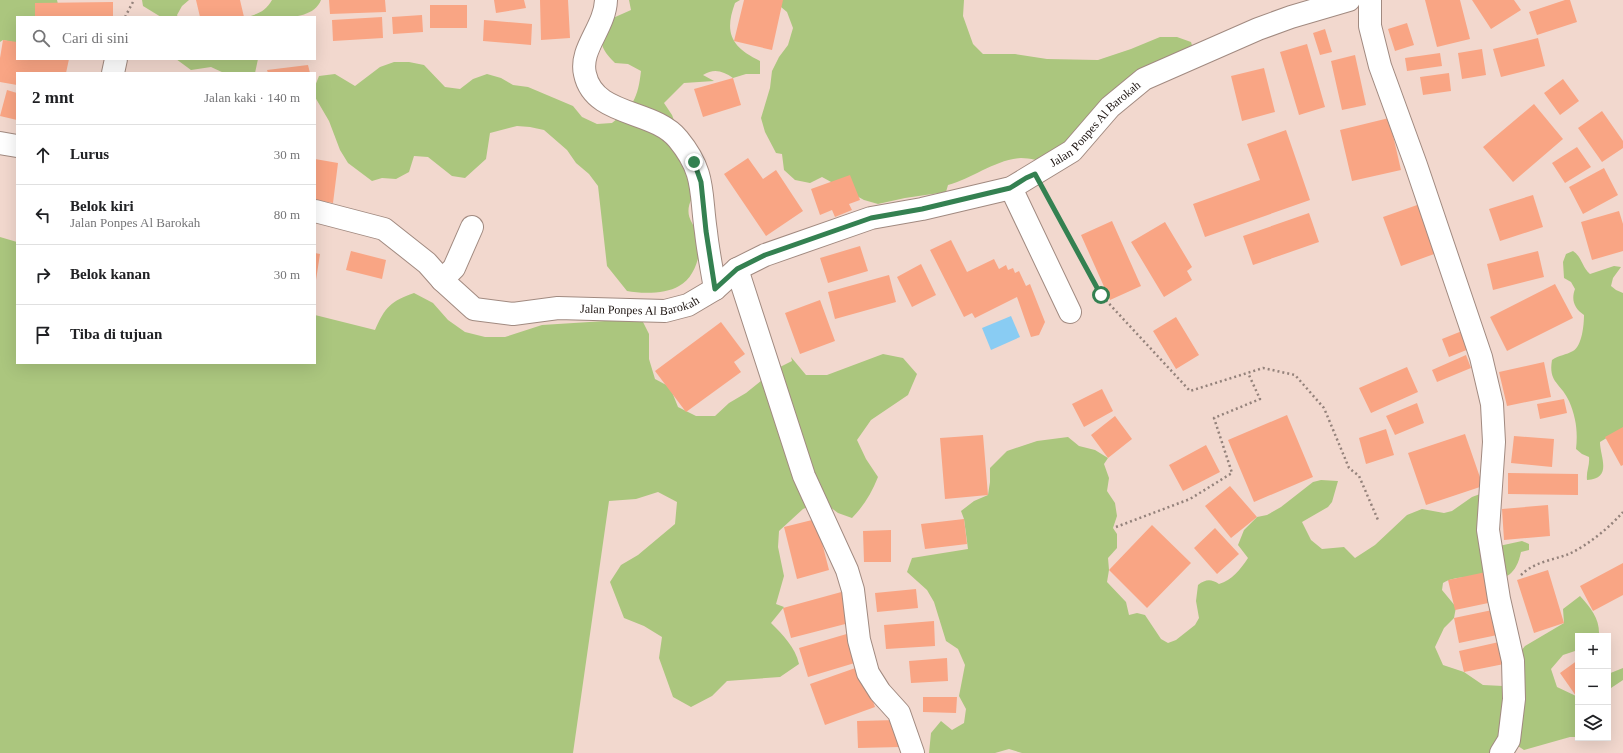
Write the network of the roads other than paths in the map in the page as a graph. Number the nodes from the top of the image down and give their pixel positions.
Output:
1 (606, 0) edge
2 (1349, 0) edge
3 (1370, 0) edge
4 (116, 60) edge
5 (113, 72) edge
6 (0, 143) edge
7 (16, 146) edge
8 (1010, 188) junction
9 (316, 212) edge
10 (472, 227) dead end
11 (737, 269) junction
12 (442, 280) junction
13 (715, 289) junction
14 (1070, 312) dead end
15 (913, 753) edge
16 (1501, 753) edge

1 - 13 street
2 - 8 street, Jalan Ponpes Al Barokah
3 - 16 street
4 - 5 street
6 - 7 street
8 - 11 street, Jalan Ponpes Al Barokah
8 - 14 street
9 - 12 street, Jalan Ponpes Al Barokah
10 - 12 street
11 - 13 street, Jalan Ponpes Al Barokah
11 - 15 street
12 - 13 street, Jalan Ponpes Al Barokah

